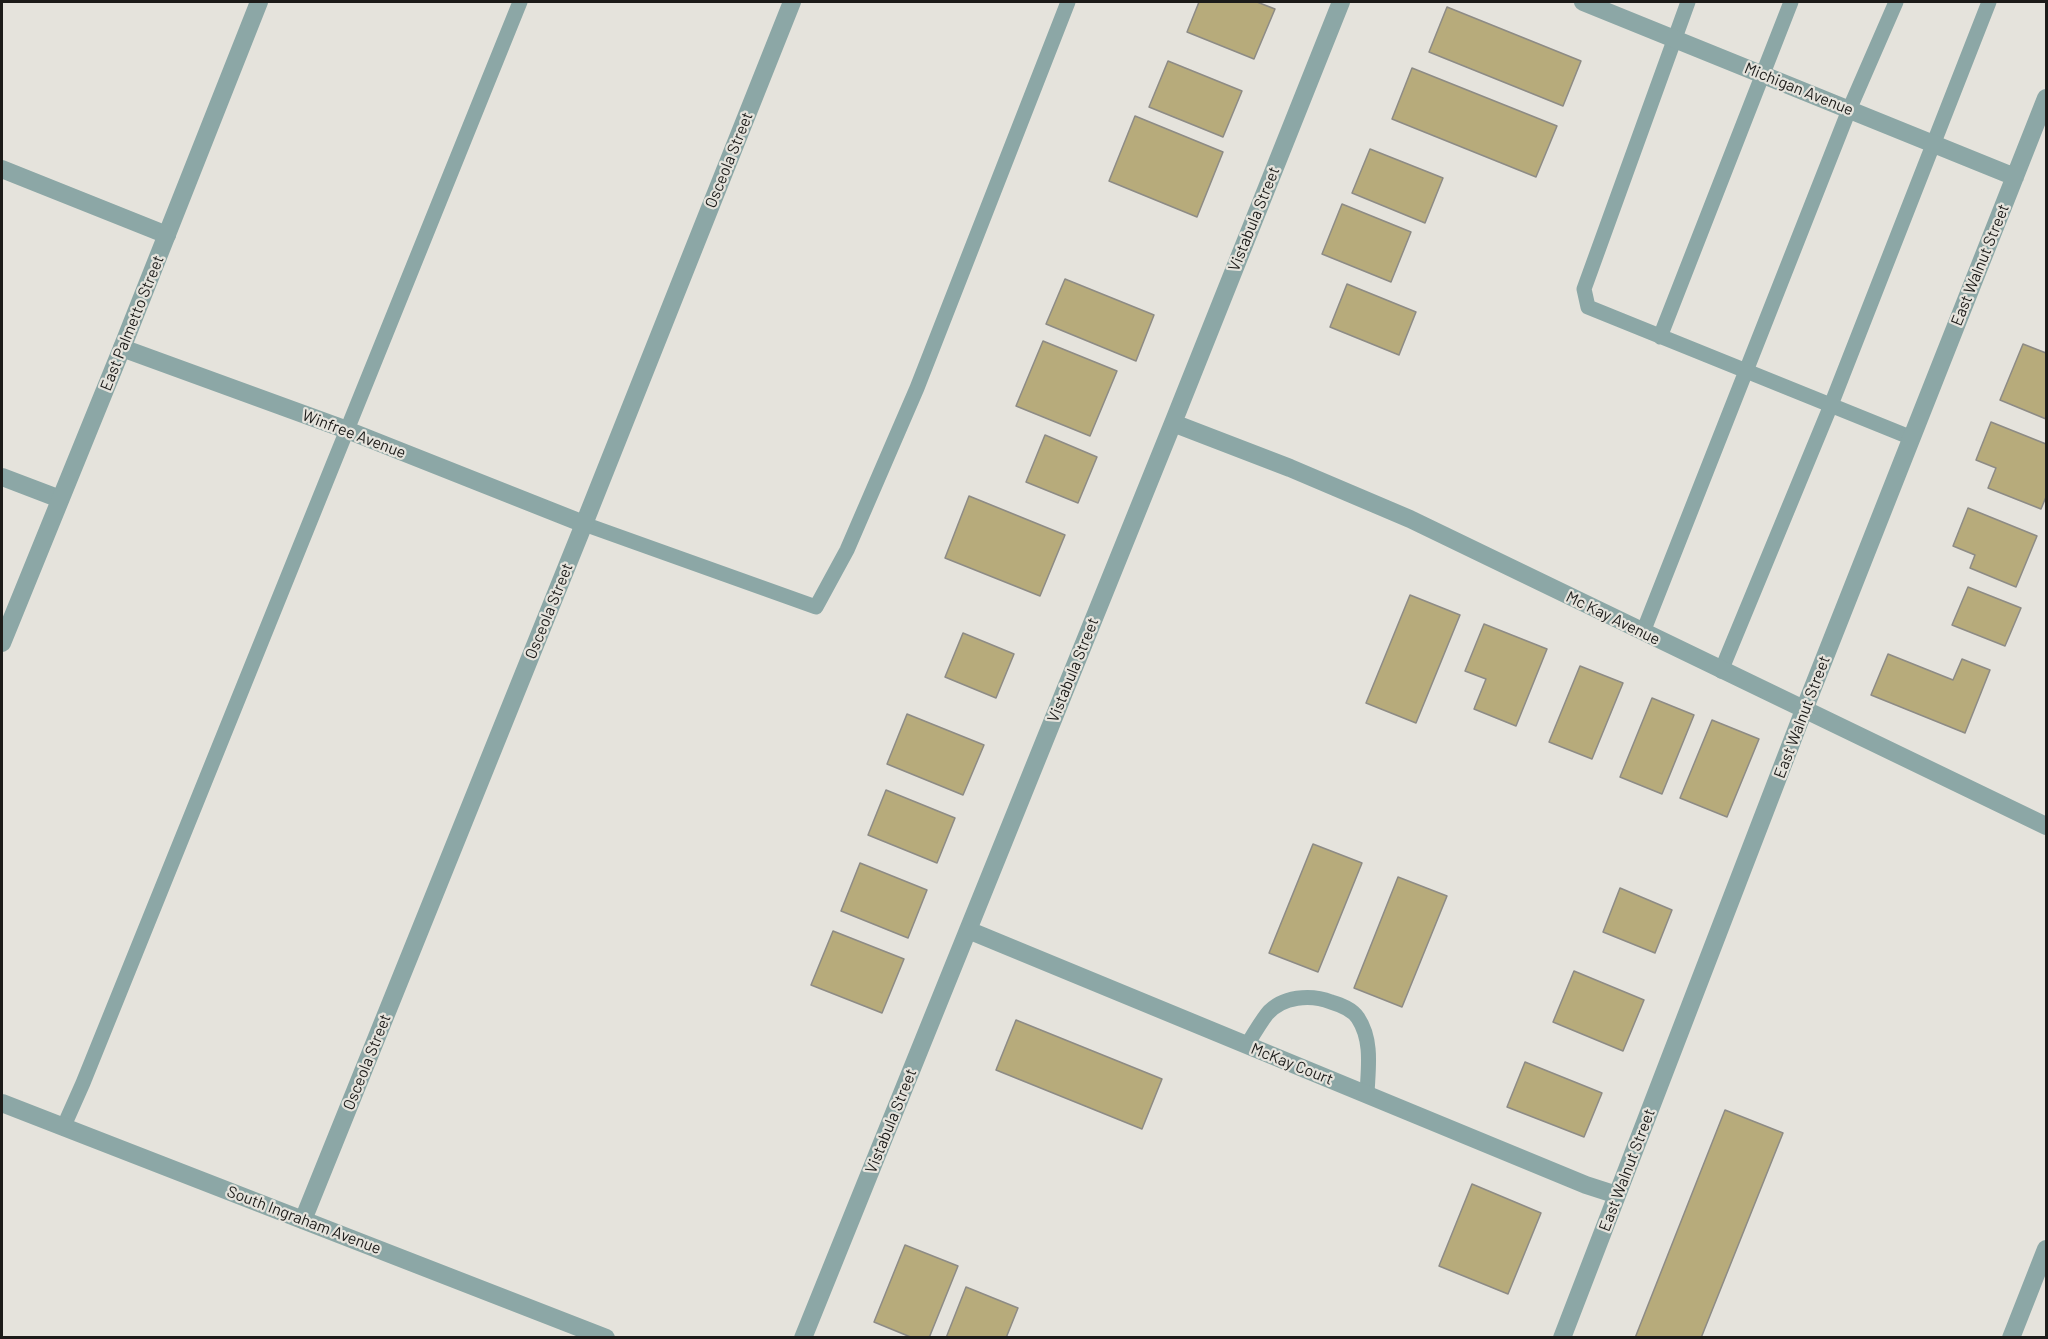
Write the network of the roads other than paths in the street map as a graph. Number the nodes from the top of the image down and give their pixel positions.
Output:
1 (259, 2) edge
2 (520, 2) edge
3 (792, 2) edge
4 (1068, 2) edge
5 (1341, 2) edge
6 (1583, 2) edge
7 (1688, 2) edge
8 (1791, 2) edge
9 (1896, 2) edge
10 (1989, 2) edge
11 (1674, 39) junction
12 (1762, 75) junction
13 (2046, 98) edge
14 (1849, 110) junction
15 (1934, 144) junction
16 (2, 169) edge
17 (2015, 177) junction
18 (167, 235) junction
19 (1660, 337) junction
20 (122, 348) junction
21 (1747, 370) junction
22 (1830, 405) junction
23 (1173, 423) junction
24 (347, 430) junction
25 (1912, 438) junction
26 (2, 477) edge
27 (60, 499) junction
28 (584, 524) junction
29 (1643, 632) junction
30 (2, 643) edge
31 (1721, 670) junction
32 (1804, 710) junction
33 (2046, 826) edge
34 (968, 930) junction
35 (1247, 1045) junction
36 (1367, 1094) junction
37 (2, 1103) edge
38 (63, 1128) junction
39 (1617, 1195) junction
40 (303, 1220) junction
41 (2046, 1250) edge
42 (606, 1338) edge
43 (803, 1338) edge
44 (1562, 1338) edge
45 (2011, 1338) edge

1 - 18 street, East Palmetto Street
2 - 24 lane
3 - 28 street, Osceola Street
4 - 28 lane
5 - 23 street, Vistabula Street
6 - 11 street, Michigan Avenue
7 - 11 lane
8 - 12 lane
9 - 14 lane
10 - 15 lane
11 - 12 street, Michigan Avenue
11 - 19 lane
12 - 14 street, Michigan Avenue
12 - 19 lane
13 - 17 street, East Walnut Street
14 - 15 street, Michigan Avenue
14 - 21 lane
15 - 17 street, Michigan Avenue
15 - 22 lane
16 - 18 street
17 - 25 street, East Walnut Street
18 - 20 street, East Palmetto Street
19 - 21 lane
20 - 24 street, Winfree Avenue
20 - 27 street, East Palmetto Street
21 - 22 lane
21 - 29 lane
22 - 25 lane
22 - 31 lane
23 - 29 street, Mc Kay Avenue
23 - 34 street, Vistabula Street
24 - 28 street, Winfree Avenue
24 - 38 lane
25 - 32 street, East Walnut Street
26 - 27 street
27 - 30 street, East Palmetto Street
28 - 40 street, Osceola Street
29 - 31 street, Mc Kay Avenue
31 - 32 street, Mc Kay Avenue
32 - 33 street, Mc Kay Avenue
32 - 39 street, East Walnut Street
34 - 35 street, McKay Court
34 - 43 street, Vistabula Street
35 - 36 street, McKay Court
35 - 36 lane
36 - 39 street, McKay Court
37 - 38 street, South Ingraham Avenue
38 - 40 street, South Ingraham Avenue
39 - 44 street, East Walnut Street
40 - 42 street, South Ingraham Avenue
41 - 45 street

